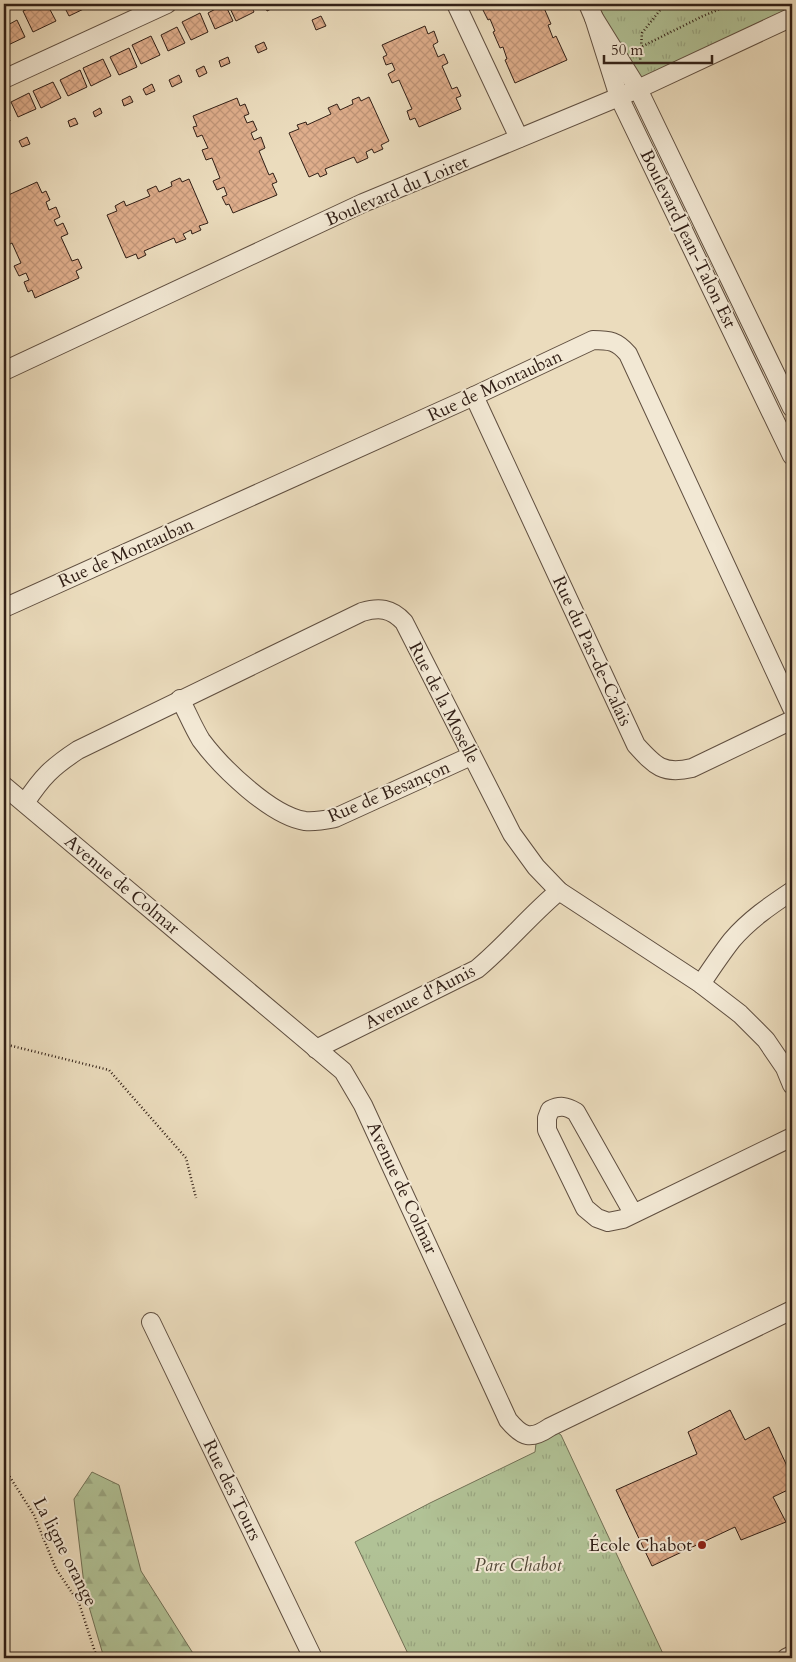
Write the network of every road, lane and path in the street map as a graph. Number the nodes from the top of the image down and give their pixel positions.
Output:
1 (167, 4) edge
2 (456, 4) edge
3 (665, 4) edge
4 (732, 4) edge
5 (591, 11) edge
6 (792, 17) edge
7 (641, 47) junction
8 (640, 64) dead end
9 (4, 79) edge
10 (638, 89) junction
11 (619, 97) junction
12 (519, 138) junction
13 (4, 371) edge
14 (474, 396) junction
15 (792, 408) edge
16 (792, 456) edge
17 (4, 608) edge
18 (180, 699) junction
19 (792, 708) edge
20 (792, 720) edge
21 (471, 756) junction
22 (4, 786) edge
23 (25, 803) junction
24 (559, 890) junction
25 (792, 891) edge
26 (700, 984) junction
27 (4, 1044) edge
28 (316, 1049) junction
29 (792, 1085) edge
30 (792, 1137) edge
31 (196, 1198) dead end
32 (633, 1213) junction
33 (792, 1310) edge
34 (151, 1322) dead end
35 (4, 1460) edge
36 (792, 1655) edge
37 (97, 1658) edge
38 (313, 1658) edge
39 (786, 1658) edge

1 - 9 street
2 - 12 street
3 - 7 path
4 - 7 path
5 - 10 street, Boulevard Jean-Talon Est
5 - 11 street, Boulevard Jean-Talon Est
6 - 10 street, Boulevard du Loiret
7 - 8 path
10 - 11 street, Boulevard du Loiret
10 - 15 street, Boulevard Jean-Talon Est
11 - 12 street, Boulevard du Loiret
11 - 16 street, Boulevard Jean-Talon Est
12 - 13 street, Boulevard du Loiret
14 - 17 street, Rue de Montauban
14 - 19 street, Rue de Montauban
14 - 20 street, Rue du Pas-de-Calais
18 - 21 street, Rue de Besançon
18 - 21 street, Rue de la Moselle
18 - 23 street, Rue de la Moselle
21 - 24 street, Rue de la Moselle
22 - 23 street, Avenue de Colmar
23 - 28 street, Avenue de Colmar
24 - 26 street, Rue de la Moselle
24 - 28 street, Avenue d'Aunis
25 - 26 street
26 - 29 street, Rue de la Moselle
27 - 31 path
28 - 33 street, Avenue de Colmar
30 - 32 street
32 - 32 street
34 - 38 street, Rue des Tours
35 - 37 path, La ligne orange
36 - 39 street

